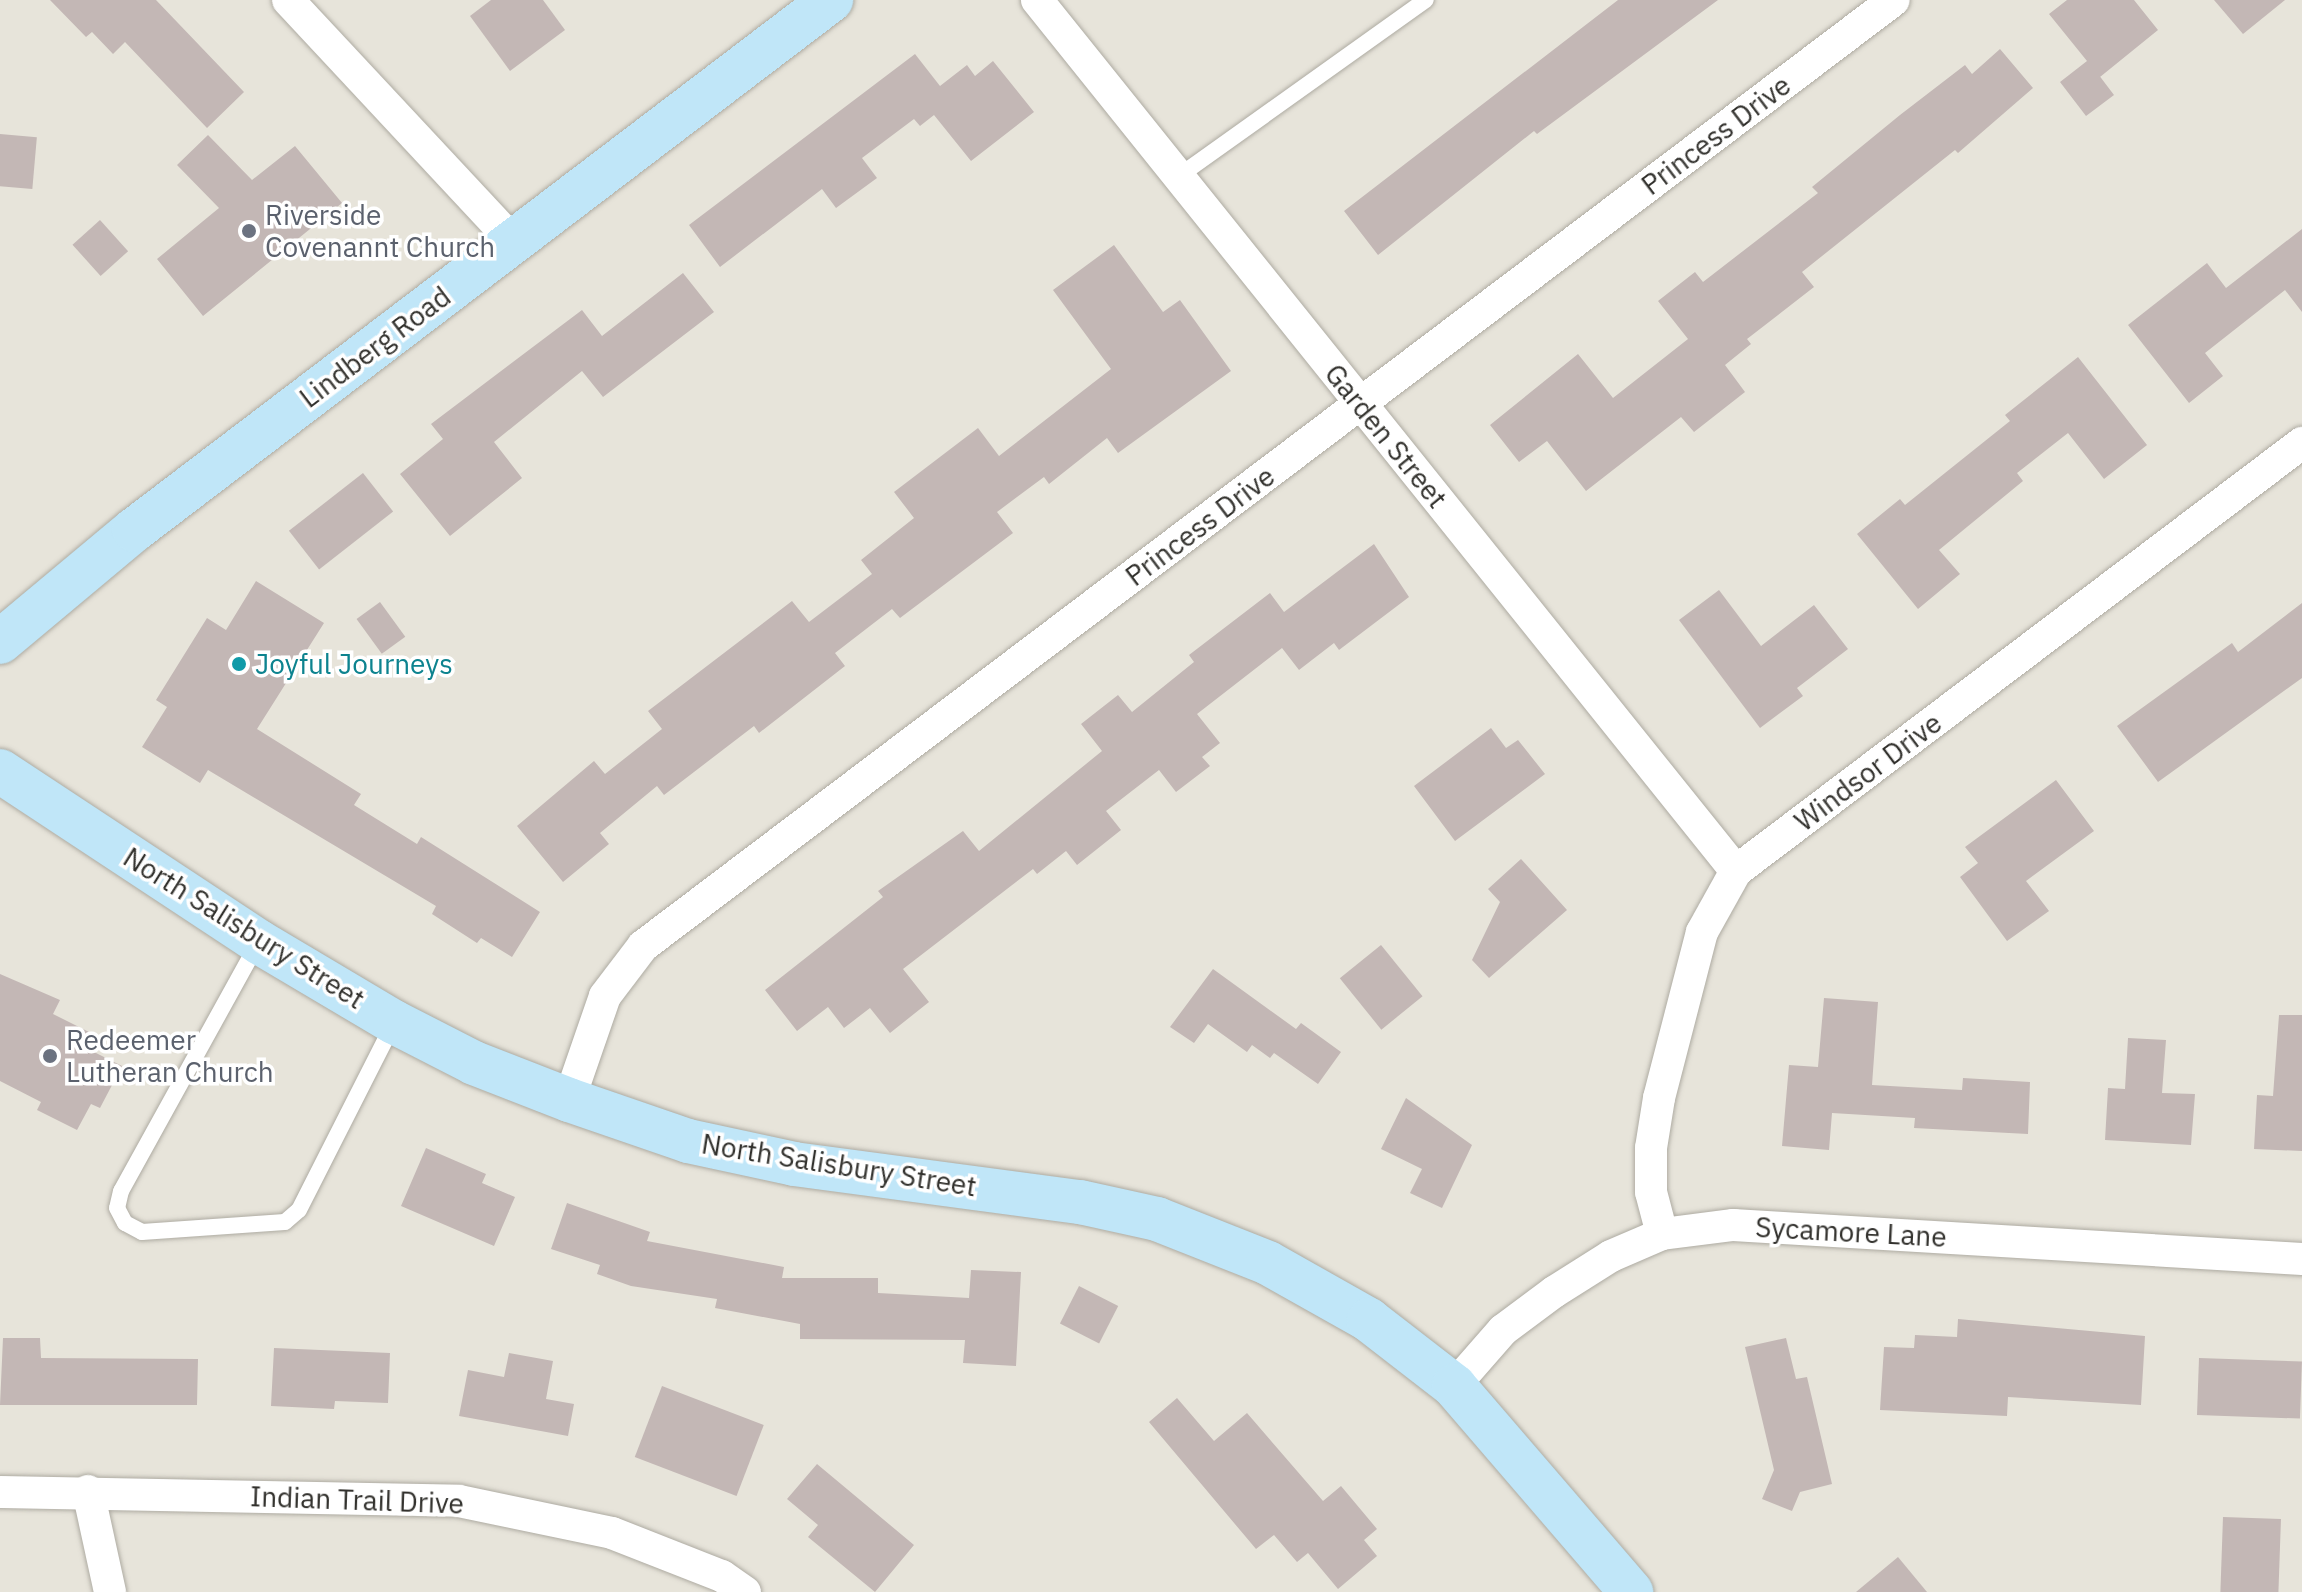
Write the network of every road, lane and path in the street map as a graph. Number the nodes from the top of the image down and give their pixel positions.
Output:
1 (288, 0) edge
2 (831, 0) edge
3 (1037, 0) edge
4 (1426, 0) edge
5 (1894, 0) edge
6 (1179, 176) junction
7 (514, 242) junction
8 (1361, 405) junction
9 (2302, 443) edge
10 (0, 642) edge
11 (0, 771) edge
12 (1736, 871) junction
13 (259, 942) junction
14 (394, 1022) junction
15 (569, 1100) junction
16 (1662, 1234) junction
17 (2302, 1259) edge
18 (1454, 1386) junction
19 (88, 1491) junction
20 (0, 1492) edge
21 (110, 1592) edge
22 (745, 1592) edge
23 (1631, 1592) edge

1 - 7 street
2 - 7 street, Lindberg Road
3 - 6 street, Garden Street
4 - 6 lane
5 - 8 street, Princess Drive
6 - 8 street, Garden Street
7 - 10 street, Lindberg Road
8 - 12 street, Garden Street
8 - 15 street, Princess Drive
9 - 12 street, Windsor Drive
11 - 13 street, North Salisbury Street
12 - 16 street, Windsor Drive
13 - 14 street, North Salisbury Street
13 - 14 lane
14 - 15 street, North Salisbury Street
15 - 18 street, North Salisbury Street
16 - 17 street, Sycamore Lane
16 - 18 street, Sycamore Lane
18 - 23 street, North Salisbury Street
19 - 20 street, Indian Trail Drive
19 - 21 street
19 - 22 street, Indian Trail Drive

